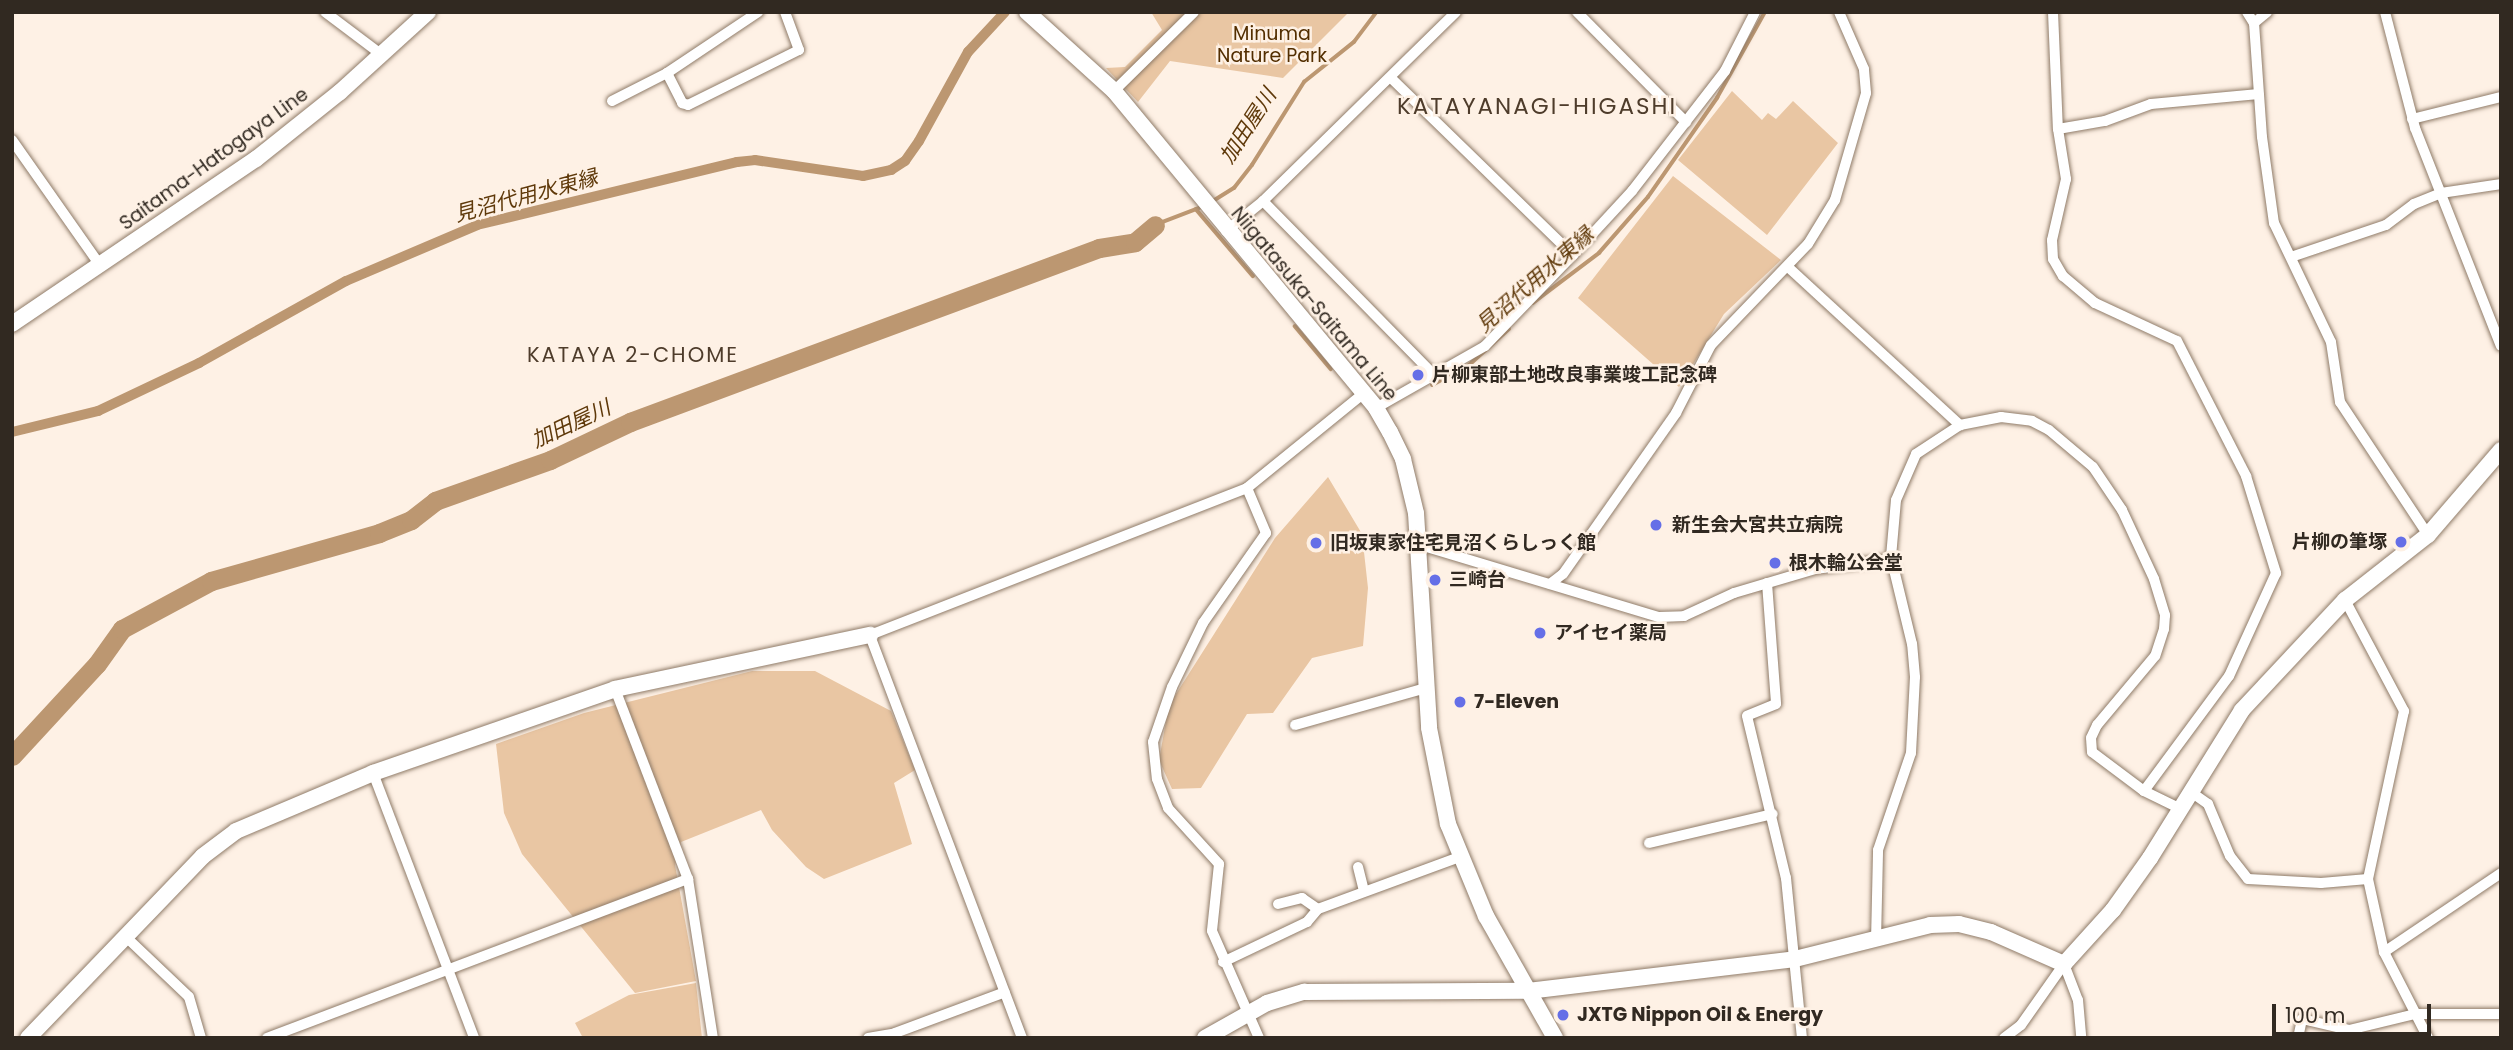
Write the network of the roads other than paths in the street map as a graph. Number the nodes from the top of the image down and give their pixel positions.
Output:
1 (325, 12) edge
2 (428, 12) edge
3 (758, 12) edge
4 (785, 12) edge
5 (1027, 12) edge
6 (1194, 12) edge
7 (1456, 12) edge
8 (1577, 12) edge
9 (1755, 12) edge
10 (1839, 12) edge
11 (2053, 12) edge
12 (2247, 12) edge
13 (2267, 12) edge
14 (2385, 12) edge
15 (2254, 23) junction
16 (382, 55) junction
17 (667, 73) junction
18 (1391, 78) junction
19 (1114, 91) junction
20 (2259, 94) junction
21 (2501, 97) edge
22 (612, 101) dead end
23 (2412, 119) junction
24 (1686, 122) junction
25 (2058, 128) junction
26 (12, 140) edge
27 (2501, 184) edge
28 (2441, 193) junction
29 (1263, 201) junction
30 (1226, 231) junction
31 (1573, 255) junction
32 (2291, 257) junction
33 (100, 265) junction
34 (1788, 267) junction
35 (12, 324) edge
36 (2501, 346) edge
37 (1435, 376) junction
38 (1364, 393) junction
39 (1376, 408) junction
40 (1960, 425) junction
41 (2501, 450) edge
42 (1247, 488) junction
43 (2428, 535) junction
44 (1420, 545) junction
45 (1892, 559) junction
46 (1767, 583) junction
47 (1550, 584) junction
48 (2345, 600) junction
49 (870, 635) junction
50 (1426, 688) junction
51 (615, 689) junction
52 (1294, 725) dead end
53 (373, 773) junction
54 (2144, 791) junction
55 (2191, 792) junction
56 (2181, 809) junction
57 (1773, 814) junction
58 (1649, 843) dead end
59 (1459, 857) junction
60 (1358, 867) dead end
61 (2501, 873) edge
62 (688, 878) junction
63 (2368, 879) junction
64 (1364, 891) junction
65 (1278, 904) dead end
66 (1318, 909) junction
67 (125, 936) junction
68 (1876, 941) junction
69 (2384, 952) junction
70 (1794, 959) junction
71 (1223, 962) junction
72 (2064, 964) junction
73 (449, 970) junction
74 (1528, 991) junction
75 (1005, 992) junction
76 (1248, 1014) junction
77 (2415, 1014) junction
78 (2501, 1014) edge
79 (896, 1035) edge
80 (27, 1038) edge
81 (201, 1038) edge
82 (267, 1038) edge
83 (474, 1038) edge
84 (713, 1038) edge
85 (868, 1038) edge
86 (1022, 1038) edge
87 (1205, 1038) edge
88 (1259, 1038) edge
89 (1555, 1038) edge
90 (1802, 1038) edge
91 (2004, 1038) edge
92 (2081, 1038) edge
93 (2298, 1038) edge
94 (2428, 1038) edge

1 - 16 street
2 - 16 street, Saitama-Hatogaya Line
3 - 17 street
4 - 17 street
5 - 19 street, Niigatasuka-Saitama Line
6 - 19 street
7 - 18 street
8 - 24 street
9 - 24 street
10 - 34 street
11 - 25 street
12 - 15 street
13 - 15 street
14 - 23 street
15 - 20 street
16 - 33 street, Saitama-Hatogaya Line
17 - 22 street
18 - 29 street
18 - 31 street
19 - 30 street, Niigatasuka-Saitama Line
20 - 25 street
20 - 32 street
21 - 23 street
23 - 28 street
24 - 31 street
25 - 54 street
26 - 33 street
27 - 28 street
28 - 32 street
28 - 36 street
29 - 30 street
29 - 37 street
30 - 38 street, Niigatasuka-Saitama Line
31 - 37 street
32 - 43 street
33 - 35 street, Saitama-Hatogaya Line
34 - 40 street
34 - 47 street
37 - 39 street
38 - 39 street, Niigatasuka-Saitama Line
38 - 42 street
39 - 44 street, Niigatasuka-Saitama Line
40 - 45 street
40 - 54 street
41 - 43 street
42 - 49 street
42 - 71 street
43 - 48 street
44 - 47 street
44 - 50 street, Niigatasuka-Saitama Line
45 - 46 street
45 - 68 street
46 - 47 street
46 - 57 street
48 - 55 street
48 - 63 street
49 - 51 street
49 - 75 street
50 - 52 street
50 - 59 street, Niigatasuka-Saitama Line
51 - 53 street
51 - 62 street
53 - 67 street
53 - 73 street
54 - 56 street
55 - 56 street
55 - 63 street
56 - 72 street
57 - 58 street
57 - 70 street
59 - 64 street
59 - 74 street, Niigatasuka-Saitama Line
60 - 64 street
61 - 69 street
62 - 73 street
62 - 84 street
63 - 69 street
64 - 66 street
65 - 66 street
66 - 71 street
67 - 80 street
67 - 81 street
68 - 70 street
68 - 72 street
69 - 77 street
70 - 74 street
70 - 90 street
71 - 76 street
72 - 91 street
72 - 92 street
73 - 82 street
73 - 83 street
74 - 76 street
74 - 89 street, Niigatasuka-Saitama Line
75 - 79 street
75 - 86 street
76 - 87 street
76 - 88 street
77 - 78 street
77 - 93 street
77 - 94 street
79 - 85 street

